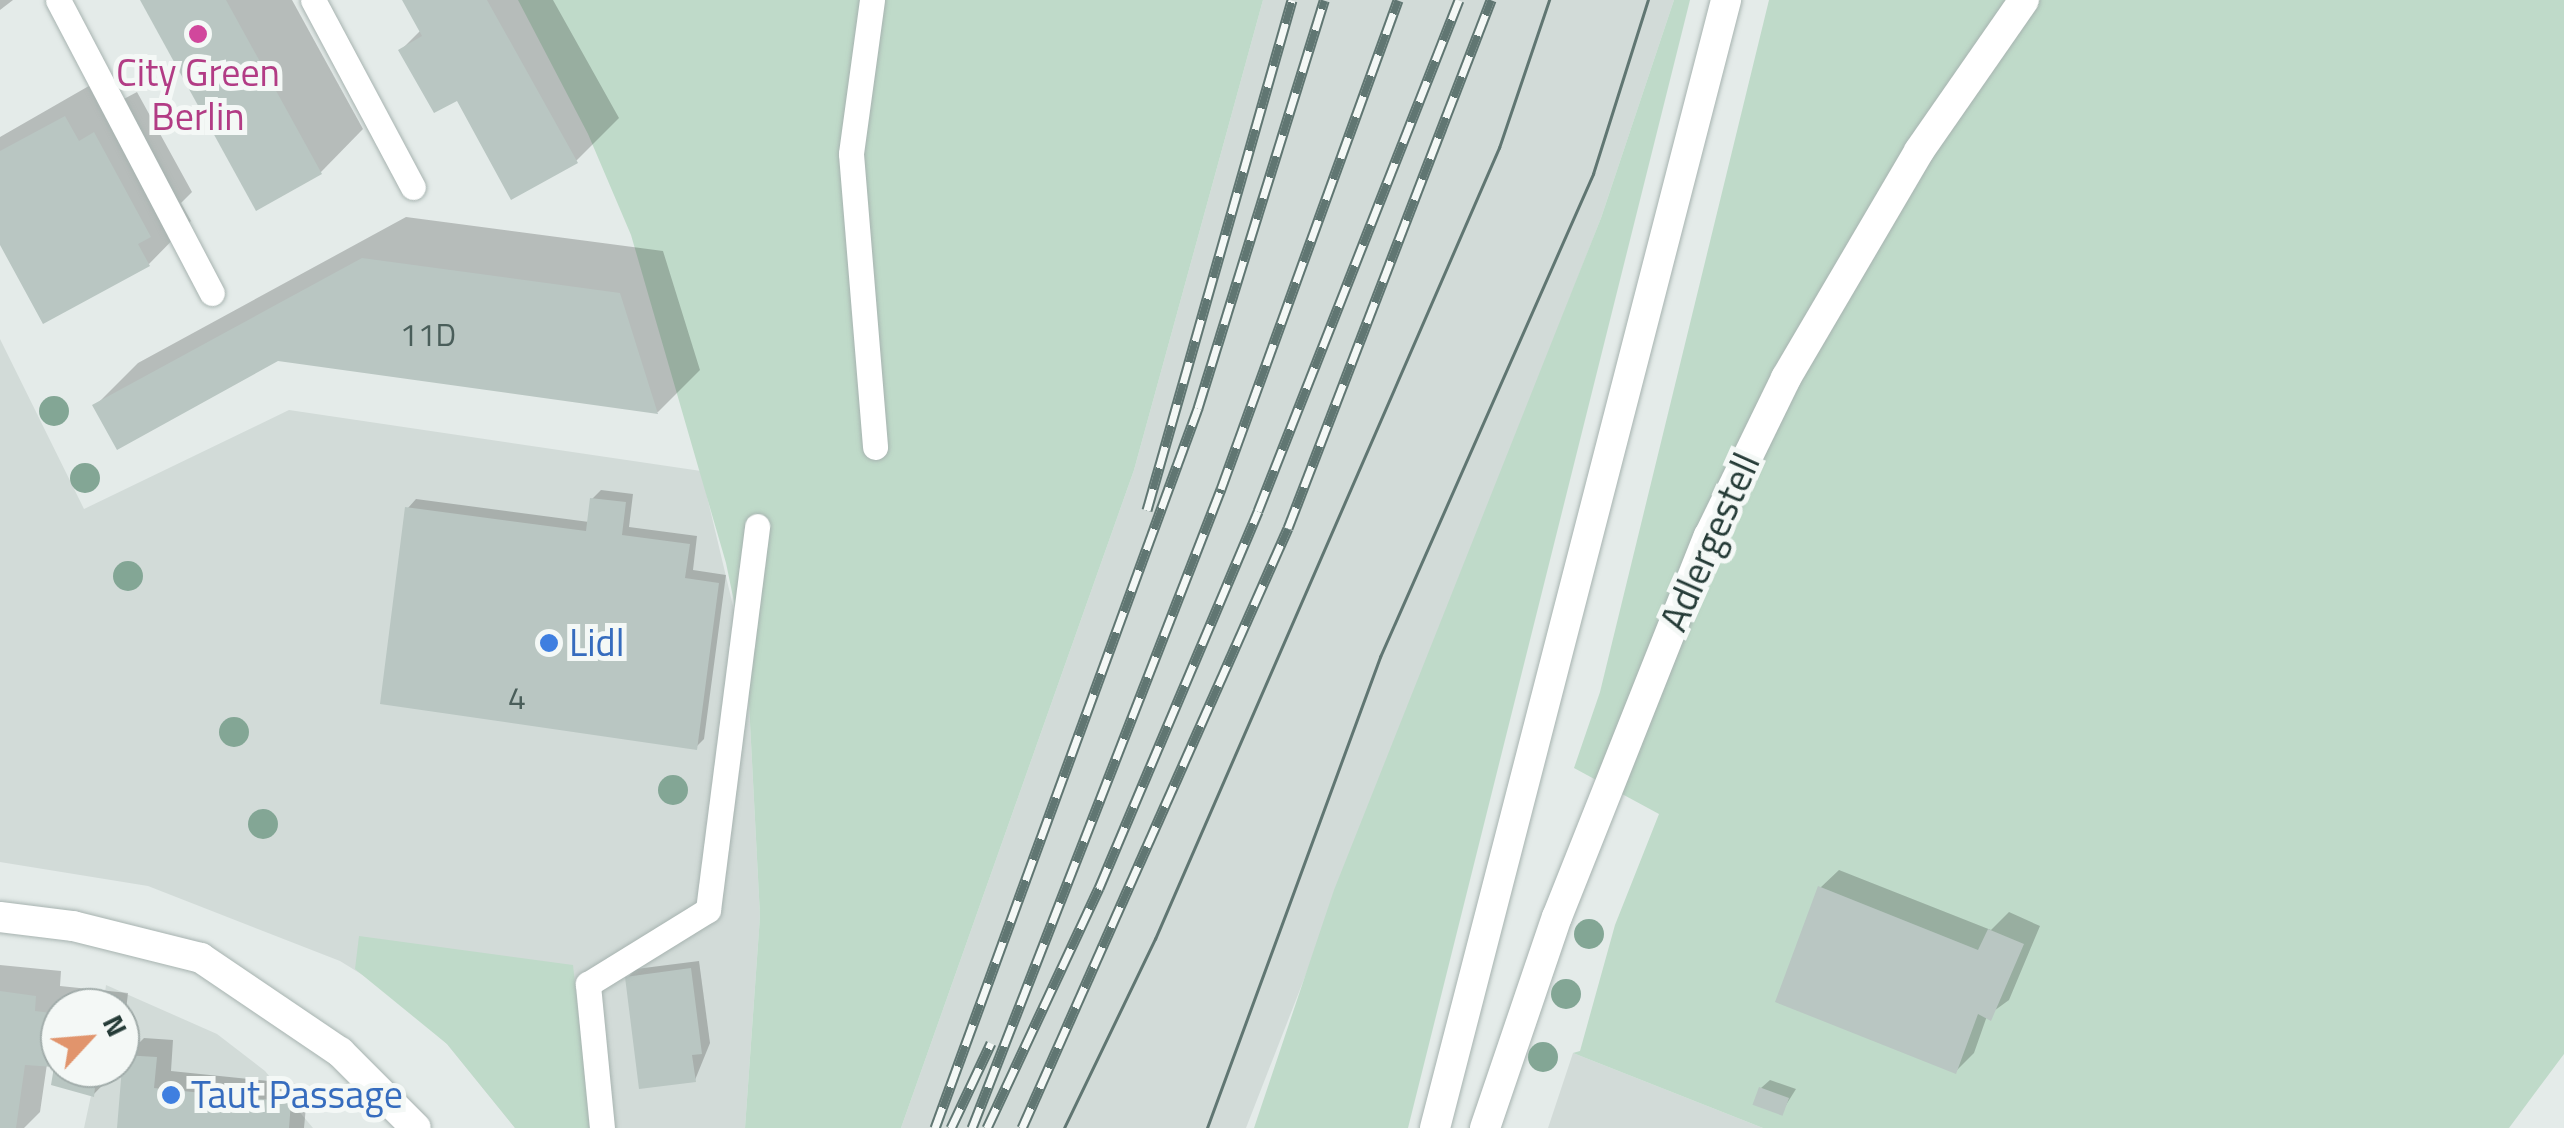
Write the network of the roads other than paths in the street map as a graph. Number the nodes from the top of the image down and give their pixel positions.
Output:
1 (58, 0) edge
2 (313, 0) edge
3 (872, 0) edge
4 (1726, 0) edge
5 (2024, 0) edge
6 (413, 187) dead end
7 (212, 294) dead end
8 (875, 447) dead end
9 (757, 526) dead end
10 (0, 917) edge
11 (416, 1128) edge
12 (602, 1128) edge
13 (1435, 1128) edge
14 (1485, 1128) edge

1 - 7 lane
2 - 6 lane
3 - 8 lane
4 - 13 main road
5 - 14 main road, Adlergestell
9 - 12 lane
10 - 11 main road

